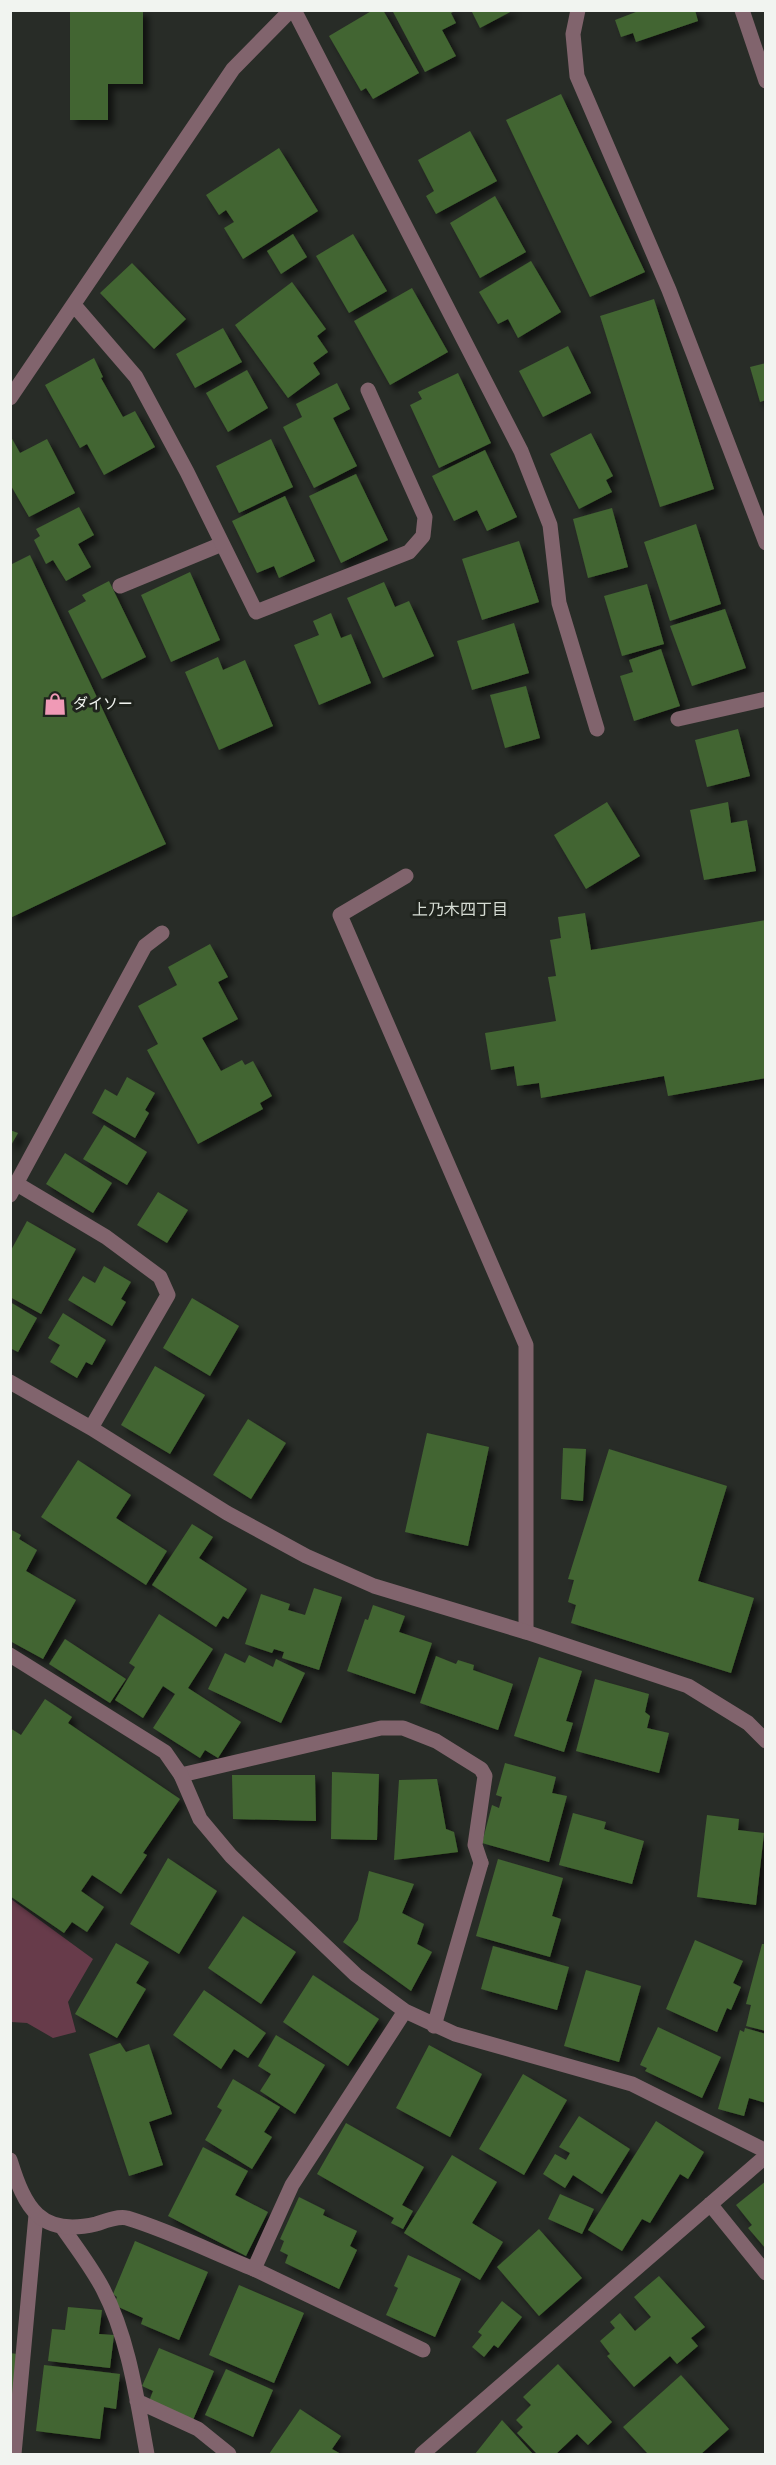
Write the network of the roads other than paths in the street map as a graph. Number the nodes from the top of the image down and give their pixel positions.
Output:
1 (292, 10) edge
2 (578, 10) edge
3 (742, 10) edge
4 (765, 81) edge
5 (74, 305) junction
6 (368, 390) dead end
7 (10, 398) edge
8 (765, 543) edge
9 (222, 544) junction
10 (120, 586) dead end
11 (765, 699) edge
12 (678, 719) dead end
13 (597, 729) dead end
14 (406, 876) dead end
15 (162, 933) dead end
16 (14, 1190) edge
17 (10, 1382) edge
18 (91, 1428) junction
19 (526, 1632) junction
20 (10, 1655) edge
21 (765, 1741) edge
22 (182, 1774) junction
23 (405, 2011) junction
24 (434, 2026) junction
25 (765, 2153) edge
26 (10, 2160) edge
27 (710, 2204) junction
28 (36, 2215) junction
29 (62, 2227) junction
30 (254, 2269) junction
31 (765, 2273) edge
32 (423, 2350) dead end
33 (137, 2401) junction
34 (14, 2454) edge
35 (147, 2454) edge
36 (229, 2454) edge
37 (422, 2454) edge

1 - 5 street
1 - 13 street
2 - 8 street
3 - 4 street
5 - 7 street
5 - 9 street
6 - 9 street
9 - 10 street
11 - 12 street
14 - 19 street
15 - 16 street
16 - 18 street
17 - 18 street
18 - 19 street
19 - 21 street
20 - 22 street
22 - 23 street
22 - 24 street
23 - 24 street
23 - 30 street
24 - 25 street
25 - 27 street
26 - 28 street
27 - 31 street
27 - 37 street
28 - 29 street
28 - 34 street
29 - 30 street
29 - 33 street
30 - 32 street
33 - 35 street
33 - 36 street

